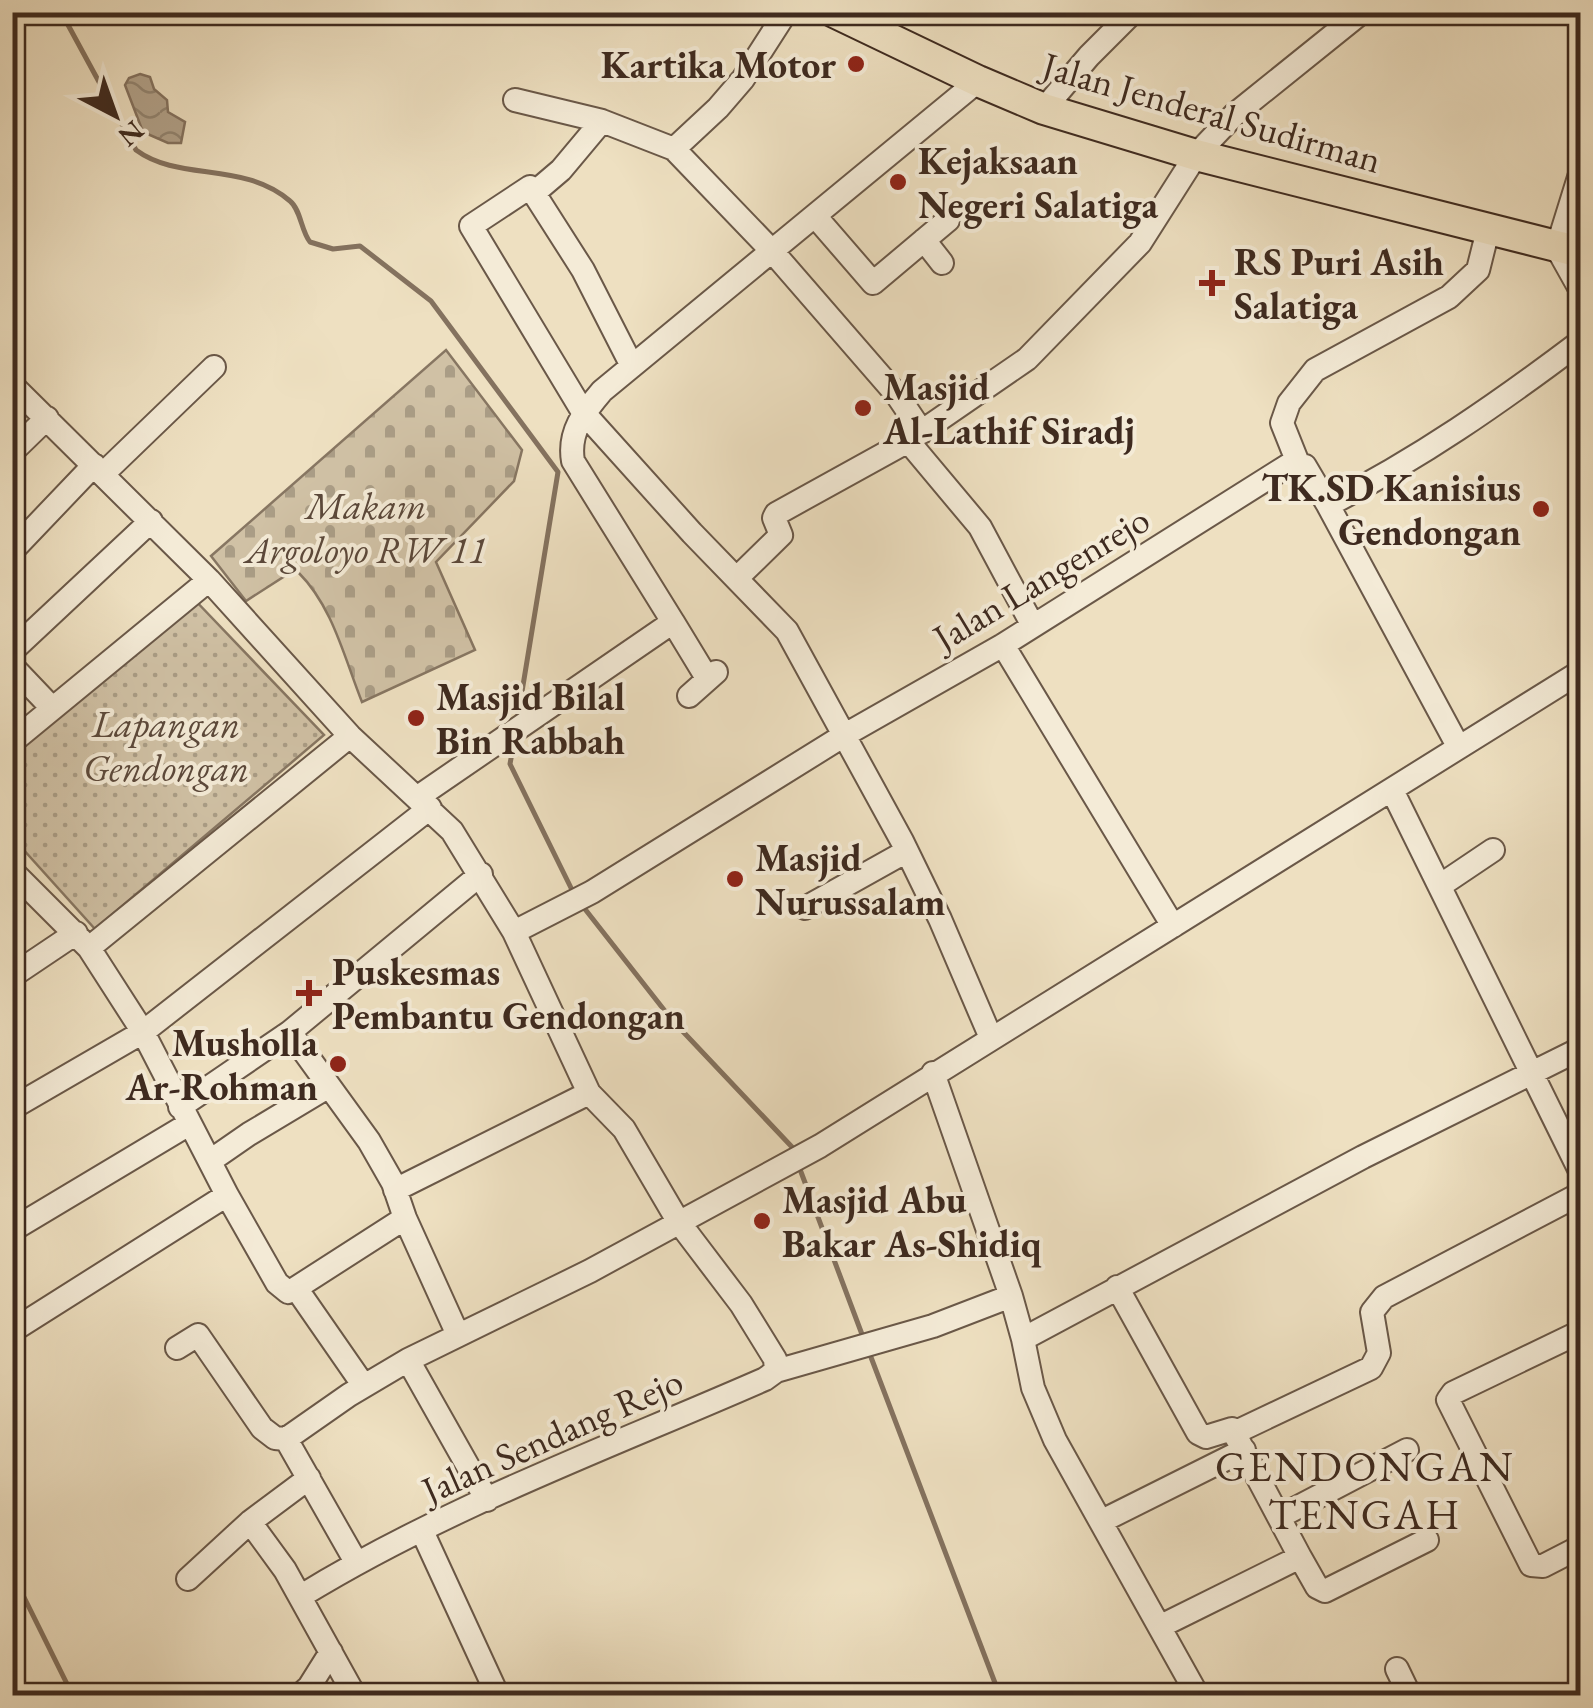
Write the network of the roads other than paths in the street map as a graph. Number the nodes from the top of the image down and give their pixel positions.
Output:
1 (786, 12) edge
2 (834, 12) edge
3 (1133, 12) edge
4 (1356, 14) edge
5 (978, 82) junction
6 (515, 100) dead end
7 (1044, 109) junction
8 (602, 121) junction
9 (674, 149) junction
10 (1196, 155) junction
11 (1580, 174) edge
12 (534, 193) junction
13 (814, 216) junction
14 (948, 220) dead end
15 (1488, 230) junction
16 (924, 240) junction
17 (772, 250) junction
18 (1569, 250) edge
19 (942, 262) dead end
20 (873, 283) junction
21 (1580, 289) edge
22 (888, 302) dead end
23 (1580, 342) edge
24 (632, 366) junction
25 (214, 367) dead end
26 (12, 385) edge
27 (583, 412) junction
28 (46, 418) junction
29 (915, 436) junction
30 (12, 452) edge
31 (1298, 462) junction
32 (99, 469) junction
33 (1328, 505) junction
34 (152, 521) junction
35 (12, 550) edge
36 (737, 578) junction
37 (209, 580) junction
38 (673, 622) junction
39 (1033, 626) junction
40 (1002, 646) junction
41 (12, 652) edge
42 (12, 666) edge
43 (1580, 672) edge
44 (689, 696) dead end
45 (52, 708) junction
46 (350, 736) junction
47 (844, 736) junction
48 (12, 742) edge
49 (1458, 746) junction
50 (1392, 790) junction
51 (424, 802) junction
52 (1494, 850) dead end
53 (906, 851) junction
54 (12, 871) edge
55 (480, 874) junction
56 (1441, 885) junction
57 (805, 908) dead end
58 (1172, 926) junction
59 (514, 932) junction
60 (83, 941) junction
61 (12, 976) edge
62 (143, 1032) junction
63 (290, 1032) junction
64 (992, 1038) junction
65 (1580, 1049) edge
66 (1534, 1072) junction
67 (933, 1073) junction
68 (329, 1086) junction
69 (589, 1093) junction
70 (12, 1108) edge
71 (184, 1116) junction
72 (1577, 1155) edge
73 (210, 1161) junction
74 (396, 1190) junction
75 (1580, 1194) edge
76 (227, 1195) junction
77 (405, 1218) junction
78 (678, 1221) junction
79 (12, 1230) edge
80 (1117, 1287) junction
81 (296, 1288) junction
82 (1012, 1296) junction
83 (12, 1331) edge
84 (458, 1335) junction
85 (1579, 1337) edge
86 (1023, 1339) junction
87 (177, 1348) dead end
88 (408, 1360) junction
89 (776, 1371) junction
90 (364, 1386) junction
91 (286, 1439) junction
92 (1239, 1442) junction
93 (1407, 1450) dead end
94 (309, 1478) junction
95 (487, 1500) junction
96 (1280, 1516) junction
97 (1102, 1521) junction
98 (250, 1522) junction
99 (422, 1532) junction
100 (1427, 1540) dead end
101 (1580, 1547) edge
102 (1300, 1557) junction
103 (356, 1562) junction
104 (188, 1579) dead end
105 (301, 1596) junction
106 (1160, 1626) junction
107 (331, 1652) junction
108 (1397, 1669) dead end
109 (307, 1693) edge
110 (356, 1696) edge
111 (498, 1696) edge
112 (1198, 1696) edge
113 (1410, 1696) edge

1 - 9 street
2 - 5 main road, Jalan Jenderal Sudirman
3 - 7 street
4 - 10 street
5 - 7 main road, Jalan Jenderal Sudirman
5 - 13 street
6 - 8 street
7 - 10 main road, Jalan Jenderal Sudirman
8 - 9 street
8 - 12 street
9 - 17 street
10 - 15 main road, Jalan Jenderal Sudirman
10 - 29 street
11 - 18 street
12 - 24 street
12 - 27 street
13 - 17 street
13 - 20 street
14 - 16 street
15 - 18 main road, Jalan Jenderal Sudirman
15 - 31 street
16 - 19 street
16 - 20 street
17 - 24 street
17 - 29 street
18 - 21 street
20 - 22 street
23 - 33 street
24 - 27 street
25 - 32 street
26 - 28 street
27 - 36 street
27 - 38 street
28 - 30 street
28 - 32 street
29 - 36 street
29 - 39 street
31 - 33 street
31 - 39 street, Jalan Langenrejo
32 - 34 street
32 - 35 street
33 - 49 street
34 - 37 street
34 - 41 street
36 - 47 street
37 - 45 street
37 - 46 street
38 - 44 street
38 - 51 street
39 - 40 street, Jalan Langenrejo
40 - 47 street, Jalan Langenrejo
40 - 58 street
42 - 45 street
43 - 49 street
45 - 48 street
46 - 51 street
46 - 60 street
47 - 53 street
47 - 59 street, Jalan Langenrejo
49 - 50 street
50 - 56 street
50 - 58 street
51 - 55 street
51 - 62 street
52 - 56 street
53 - 57 street
53 - 64 street
54 - 60 street
55 - 59 street
55 - 63 street
56 - 66 street
58 - 64 street
59 - 69 street
60 - 61 street
60 - 62 street
62 - 70 street
62 - 71 street
63 - 68 street
63 - 71 street
64 - 67 street
65 - 66 street
66 - 72 street
66 - 80 street
67 - 78 street
67 - 82 street
68 - 73 street
68 - 74 street
69 - 74 street
69 - 78 street
71 - 73 street
71 - 79 street
73 - 76 street
74 - 77 street
75 - 92 street
76 - 81 street
76 - 83 street
77 - 81 street
77 - 84 street
78 - 84 street
78 - 89 street
80 - 86 street
80 - 92 street
81 - 90 street
82 - 86 street
82 - 89 street, Jalan Sendang Rejo
84 - 88 street
85 - 101 street
86 - 97 street
87 - 91 street
88 - 90 street
88 - 95 street
89 - 95 street, Jalan Sendang Rejo
90 - 91 street
91 - 94 street
92 - 96 street
92 - 97 street
93 - 96 street
94 - 98 street
94 - 103 street
95 - 99 street, Jalan Sendang Rejo
96 - 102 street
97 - 106 street
98 - 104 street
98 - 105 street
99 - 103 street, Jalan Sendang Rejo
99 - 111 street
100 - 102 street
102 - 106 street
103 - 105 street, Jalan Sendang Rejo
105 - 107 street
106 - 112 street
107 - 109 street
107 - 110 street
108 - 113 street

